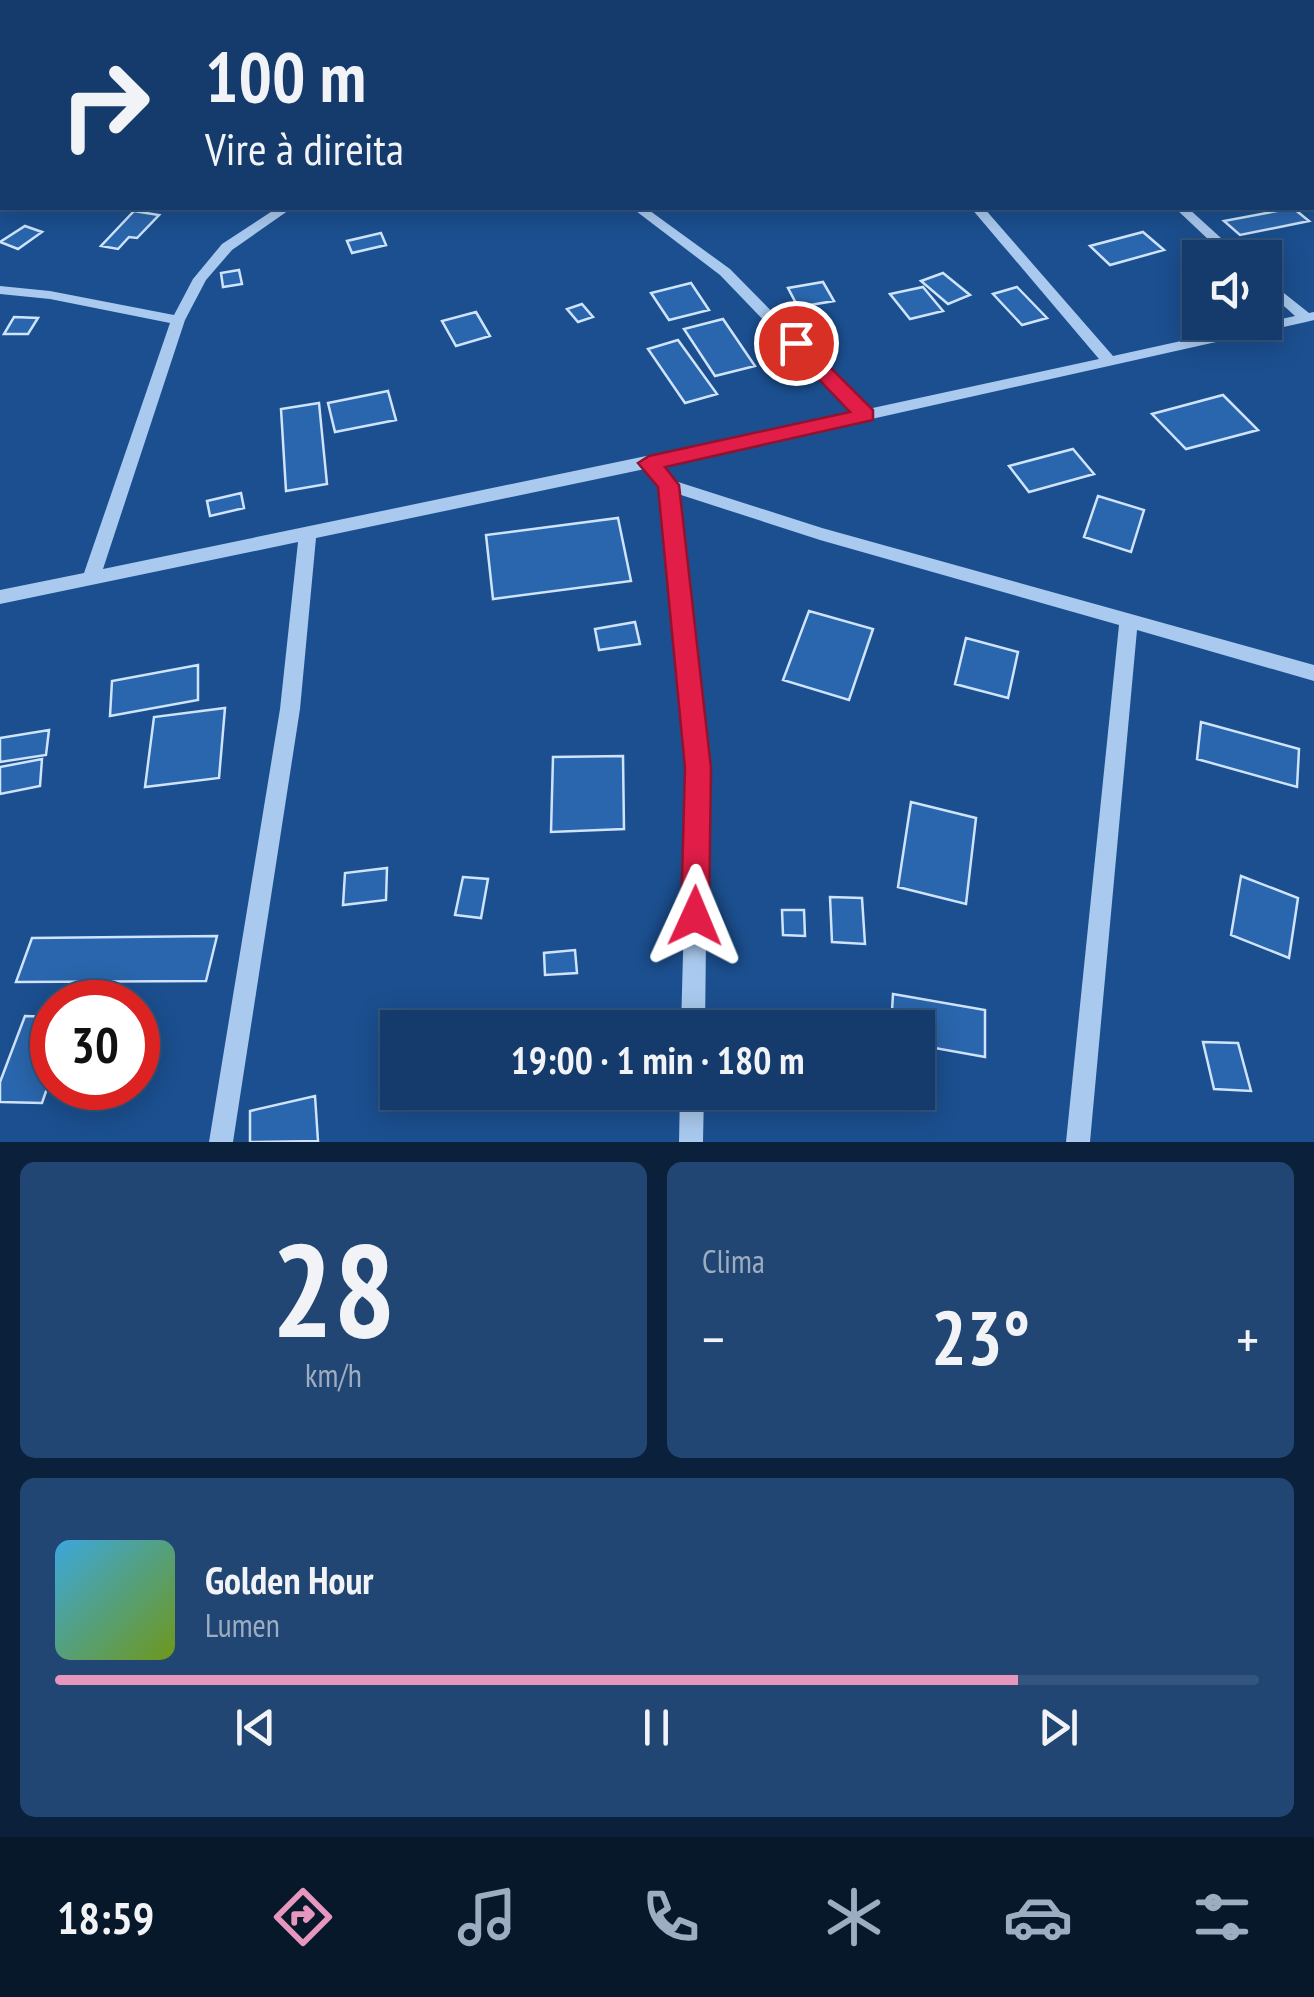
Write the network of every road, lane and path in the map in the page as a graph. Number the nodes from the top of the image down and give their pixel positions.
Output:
1 (282, 210) edge
2 (641, 210) edge
3 (980, 210) edge
4 (1183, 210) edge
5 (1217, 240) edge
6 (0, 290) edge
7 (1282, 295) edge
8 (1310, 317) edge
9 (178, 320) junction
10 (1108, 362) junction
11 (866, 415) junction
12 (649, 463) junction
13 (668, 485) junction
14 (308, 532) junction
15 (91, 578) junction
16 (0, 597) edge
17 (1129, 619) junction
18 (1314, 673) edge
19 (693, 1010) edge
20 (692, 1110) edge
21 (221, 1142) edge
22 (691, 1142) edge
23 (1078, 1142) edge

1 - 9 street
2 - 11 street
3 - 10 street
4 - 5 street
6 - 9 street
7 - 8 street
8 - 10 street
9 - 15 street
10 - 11 street
11 - 12 street
12 - 13 street
12 - 14 street
13 - 17 street
13 - 19 street
14 - 15 street
14 - 21 street
15 - 16 street
17 - 18 street
17 - 23 street
20 - 22 street

